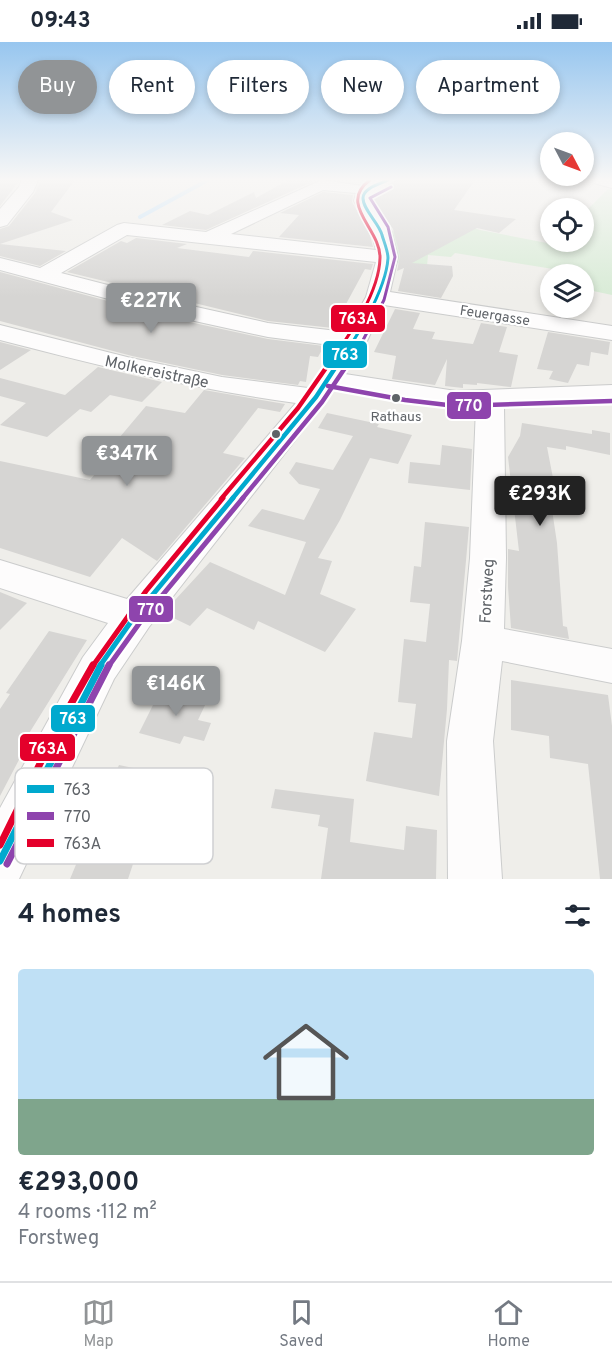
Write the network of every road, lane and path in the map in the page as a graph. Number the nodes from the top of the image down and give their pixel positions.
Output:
1 (248, 219) edge
2 (374, 219) edge
3 (208, 238) junction
4 (388, 257) junction
5 (0, 264) edge
6 (45, 274) junction
7 (377, 297) junction
8 (0, 332) edge
9 (612, 333) edge
10 (354, 341) junction
11 (612, 368) edge
12 (323, 388) junction
13 (604, 393) edge
14 (488, 397) junction
15 (0, 574) edge
16 (135, 616) junction
17 (483, 641) junction
18 (612, 666) edge
19 (47, 768) edge
20 (15, 832) edge
21 (0, 861) edge
22 (475, 879) edge

1 - 3 street
2 - 4 street
3 - 4 street
3 - 6 street
4 - 7 street
5 - 6 street
6 - 10 street
7 - 9 street, Feuergasse
7 - 10 street
8 - 12 street, Molkereistraße
10 - 12 street
11 - 13 street
12 - 14 street, Molkereistraße
12 - 16 street
13 - 14 street, Molkereistraße
14 - 17 street, Forstweg
15 - 16 street
16 - 19 street
17 - 18 street, Forstweg
17 - 22 street, Forstweg
20 - 21 street

